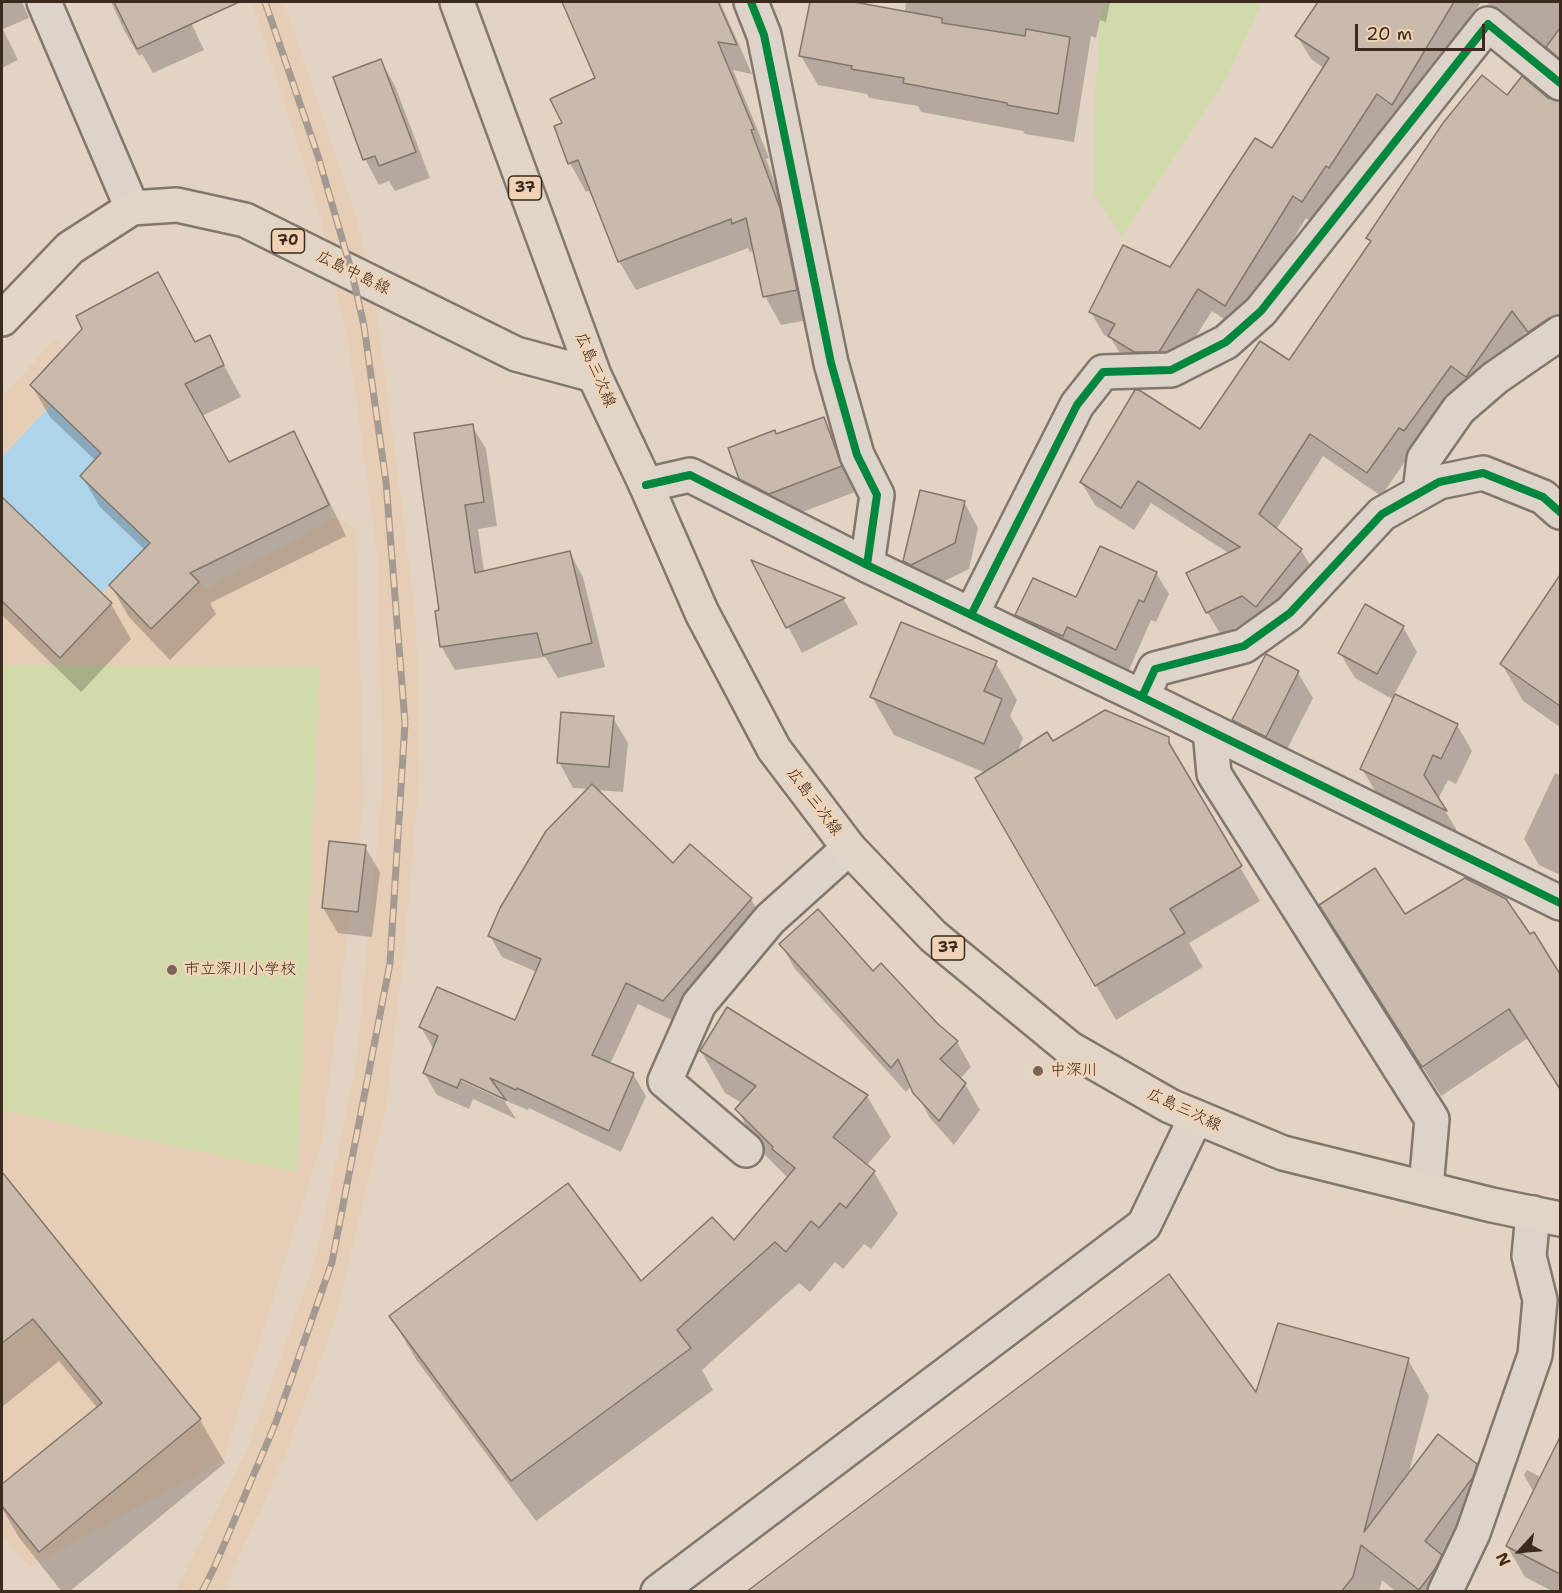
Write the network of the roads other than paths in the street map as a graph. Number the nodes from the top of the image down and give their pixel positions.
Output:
1 (44, 2) edge
2 (457, 2) edge
3 (751, 2) edge
4 (1560, 82) edge
5 (132, 208) junction
6 (2, 319) edge
7 (1560, 333) edge
8 (594, 375) junction
9 (646, 484) junction
10 (1420, 492) junction
11 (1560, 512) edge
12 (867, 565) junction
13 (971, 615) junction
14 (1142, 697) junction
15 (1210, 731) junction
16 (849, 848) junction
17 (1560, 903) edge
18 (1196, 1117) junction
19 (746, 1150) dead end
20 (1426, 1188) junction
21 (1547, 1216) edge
22 (658, 1592) edge
23 (1445, 1592) edge

1 - 5 street
2 - 8 main road, 広島三次線 / 37
3 - 12 street
4 - 13 street
5 - 6 main road, 広島中島線 / 70
5 - 8 main road, 広島中島線 / 70
7 - 10 street
8 - 9 main road, 広島三次線 / 37
9 - 12 street
9 - 16 main road, 広島三次線 / 37
10 - 11 street
10 - 14 street
12 - 13 street
13 - 14 street
14 - 15 street
15 - 17 street
15 - 20 street
16 - 18 main road, 広島三次線 / 37
16 - 19 street
18 - 20 main road, 広島三次線 / 37
18 - 22 street
20 - 21 main road, 広島三次線 / 37
21 - 23 street

